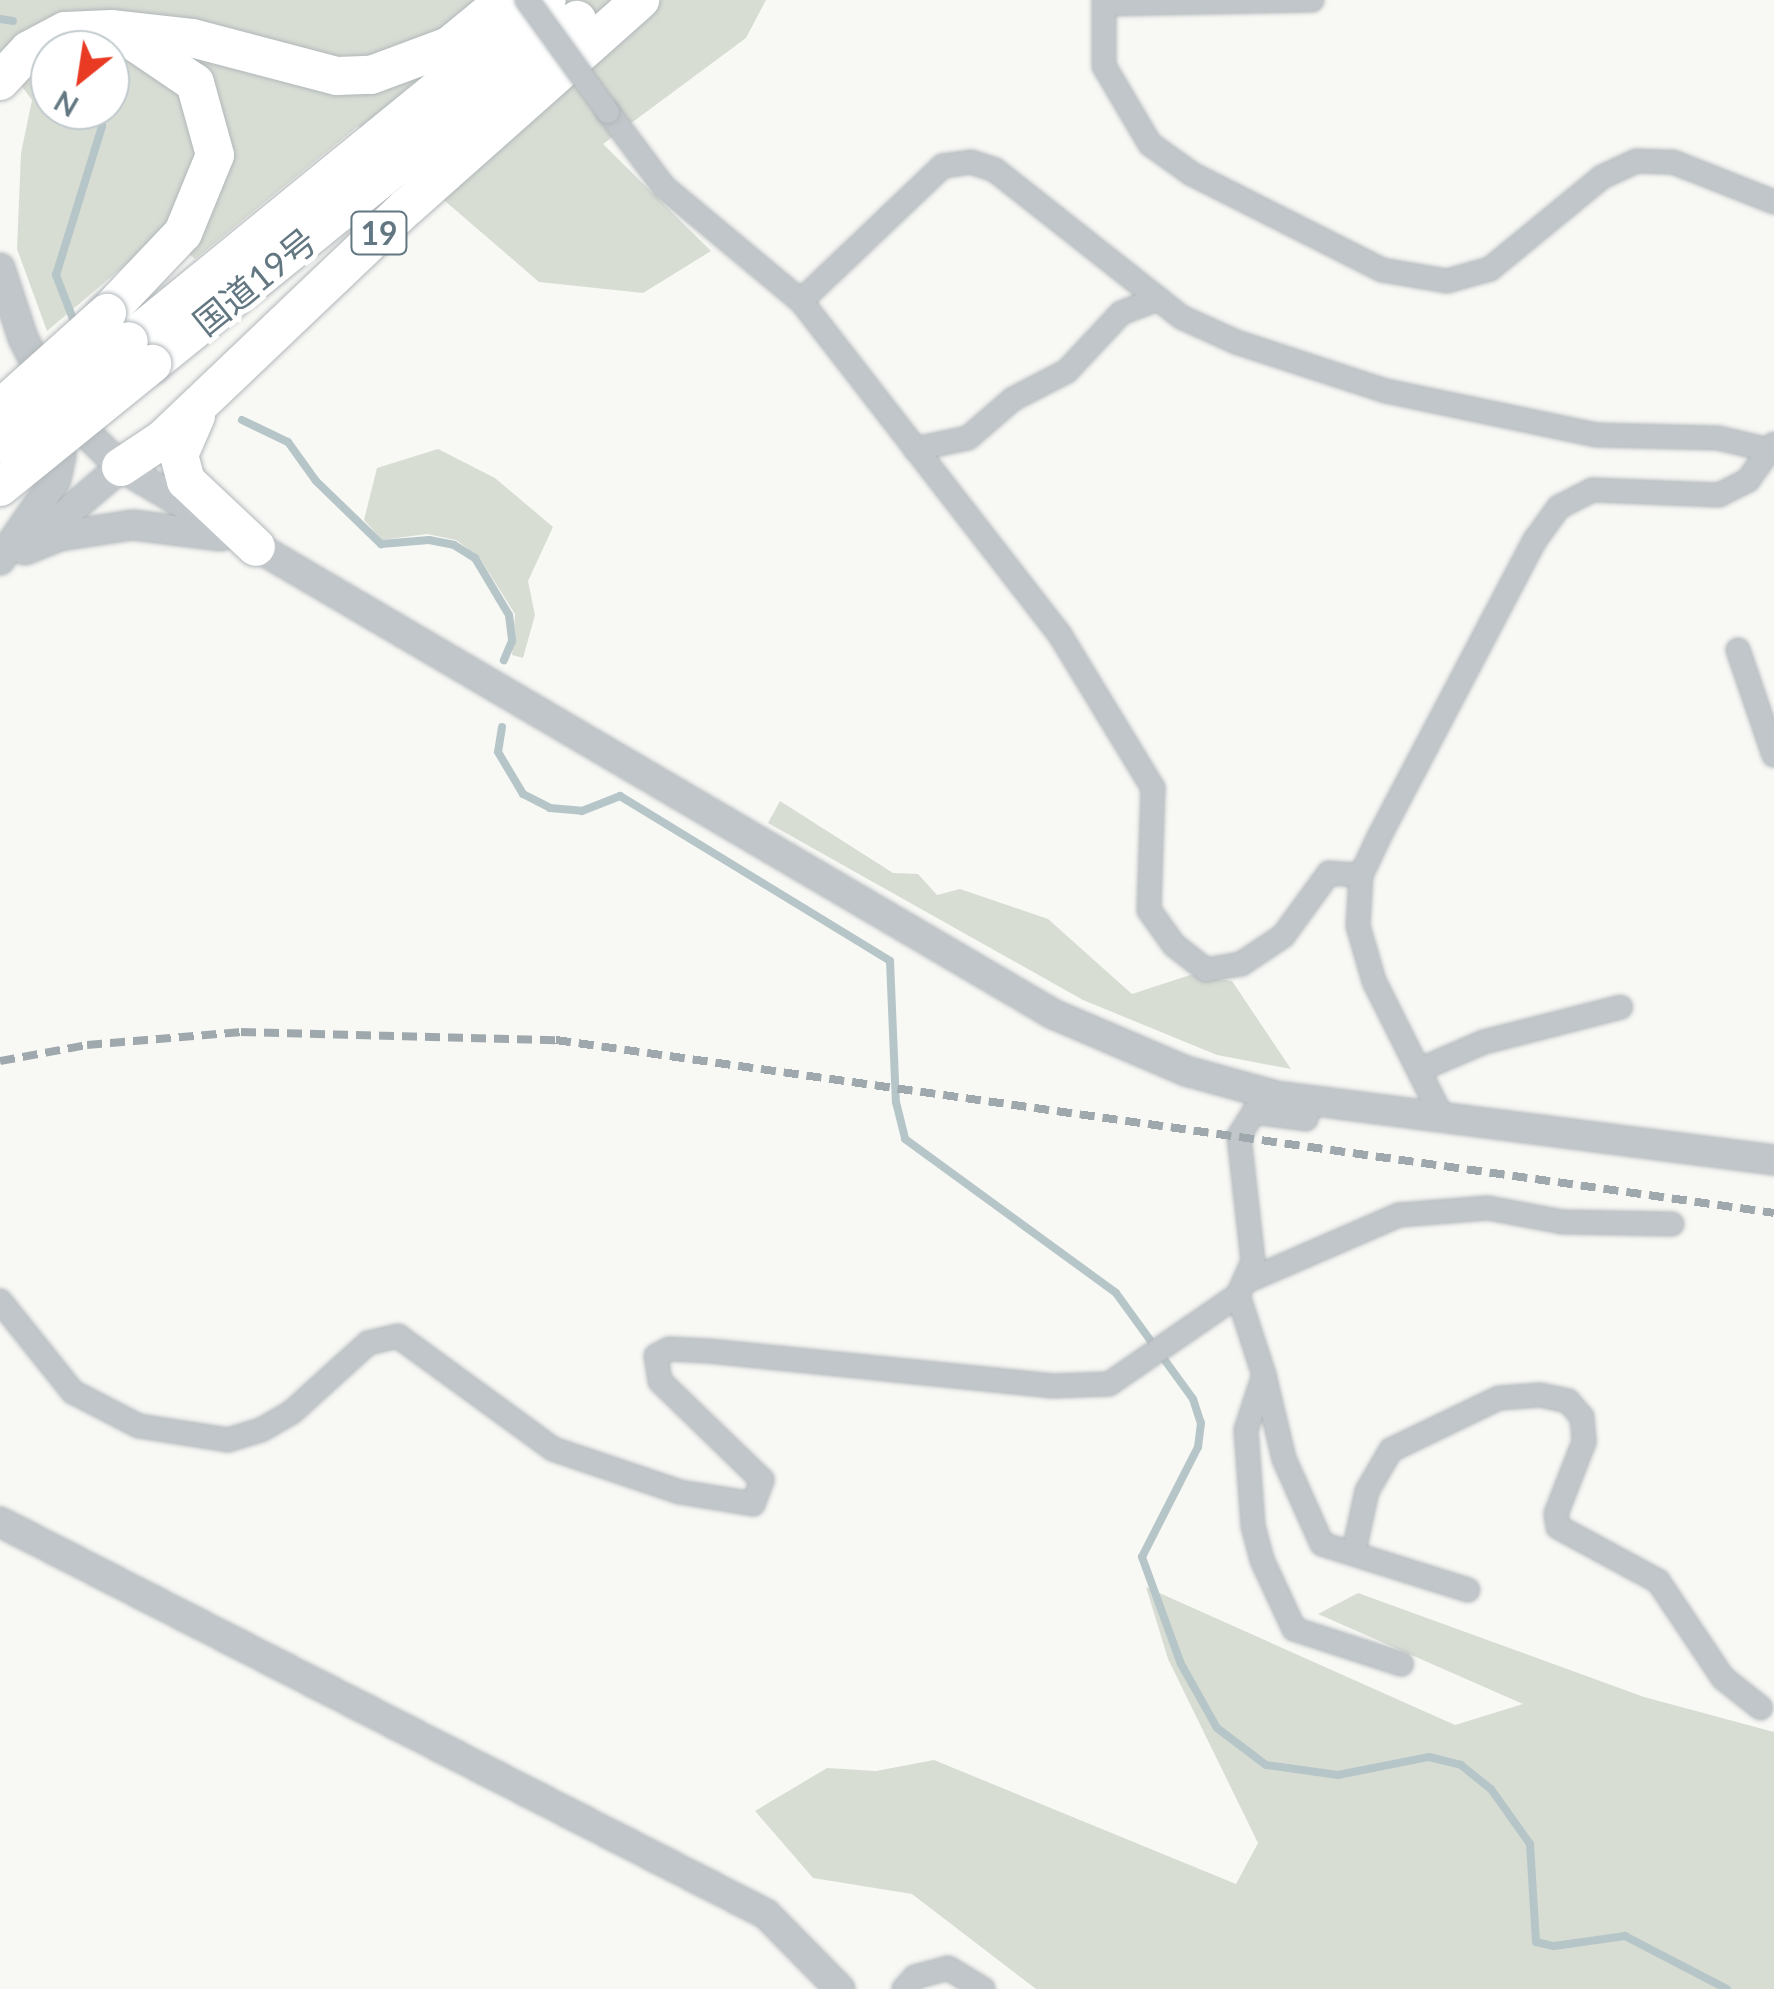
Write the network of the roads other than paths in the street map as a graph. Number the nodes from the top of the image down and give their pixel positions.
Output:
1 (505, 0) edge
2 (527, 0) edge
3 (547, 0) edge
4 (602, 0) edge
5 (640, 0) edge
6 (1312, 0) edge
7 (1104, 2) edge
8 (130, 32) edge
9 (130, 39) edge
10 (30, 49) edge
11 (0, 81) edge
12 (1774, 202) edge
13 (0, 268) edge
14 (1158, 300) junction
15 (801, 302) junction
16 (17, 322) junction
17 (129, 339) junction
18 (208, 397) junction
19 (0, 409) edge
20 (0, 443) edge
21 (1773, 448) edge
22 (915, 449) junction
23 (121, 468) junction
24 (0, 487) edge
25 (256, 547) junction
26 (12, 555) edge
27 (0, 572) edge
28 (1738, 650) dead end
29 (1774, 754) edge
30 (1361, 875) junction
31 (1620, 1007) dead end
32 (1419, 1070) junction
33 (1310, 1101) junction
34 (1444, 1120) junction
35 (1774, 1160) edge
36 (1672, 1224) dead end
37 (1243, 1288) junction
38 (0, 1301) edge
39 (1264, 1375) junction
40 (0, 1522) edge
41 (1354, 1551) junction
42 (1468, 1590) dead end
43 (1402, 1664) dead end
44 (1761, 1708) dead end
45 (840, 1989) edge
46 (904, 1989) edge
47 (982, 1989) edge

1 - 8 highway
2 - 15 street, bridge
3 - 17 highway, 国道19号 / 19
4 - 17 highway, 国道19号 / 19
5 - 18 highway, 19
6 - 7 street
7 - 12 street
9 - 17 highway, 19
10 - 11 highway
13 - 16 street
14 - 15 street
14 - 21 street
14 - 22 street
15 - 22 street
16 - 23 street
16 - 26 street
17 - 19 highway, 19, bridge
17 - 20 highway, 国道19号 / 19, bridge
17 - 24 highway, 国道19号 / 19, bridge
18 - 23 highway, 19
18 - 25 highway
21 - 30 street
22 - 30 street
23 - 25 street
23 - 26 street
25 - 26 street
25 - 33 street
26 - 27 street
28 - 29 street
30 - 32 street
31 - 32 street
32 - 34 street
33 - 34 street
33 - 37 street
34 - 35 street
36 - 37 street
37 - 38 street
37 - 39 street
39 - 41 street
39 - 43 street
40 - 45 street
41 - 42 street
41 - 44 street
46 - 47 street

